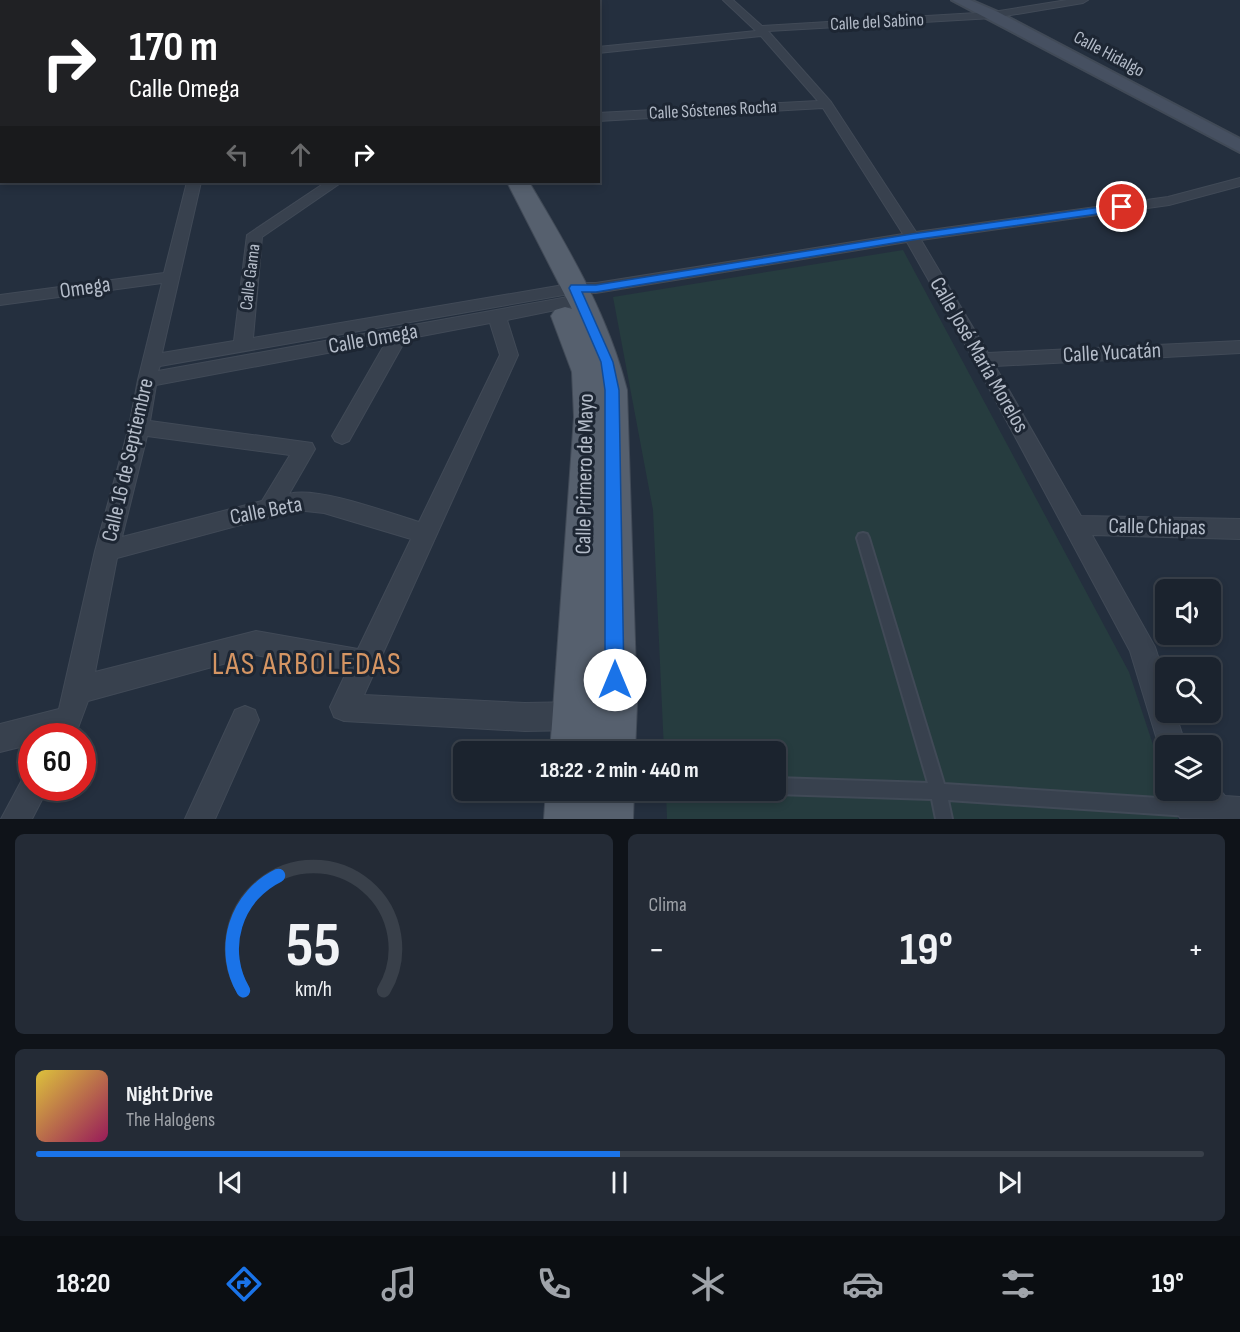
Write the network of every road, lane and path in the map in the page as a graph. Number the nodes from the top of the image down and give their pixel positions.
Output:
1 (728, 0) edge
2 (958, 0) edge
3 (1083, 0) edge
4 (993, 15) junction
5 (762, 31) junction
6 (600, 50) edge
7 (827, 104) junction
8 (600, 117) edge
9 (1240, 146) edge
10 (1240, 182) edge
11 (194, 183) edge
12 (333, 183) edge
13 (498, 183) edge
14 (518, 183) edge
15 (912, 237) junction
16 (170, 277) junction
17 (573, 294) junction
18 (0, 300) edge
19 (497, 317) junction
20 (400, 334) junction
21 (243, 344) junction
22 (1240, 347) edge
23 (983, 360) junction
24 (149, 370) junction
25 (139, 427) junction
26 (342, 436) dead end
27 (270, 507) junction
28 (1075, 525) junction
29 (1240, 529) edge
30 (424, 533) junction
31 (863, 538) dead end
32 (107, 550) junction
33 (363, 663) junction
34 (78, 690) junction
35 (615, 704) junction
36 (576, 717) junction
37 (245, 720) dead end
38 (66, 723) edge
39 (18, 735) edge
40 (1169, 735) edge
41 (0, 738) edge
42 (574, 741) edge
43 (613, 741) edge
44 (786, 786) edge
45 (938, 790) junction
46 (26, 801) edge
47 (569, 801) edge
48 (610, 801) edge
49 (1208, 807) edge
50 (16, 819) edge
51 (200, 819) edge
52 (568, 819) edge
53 (609, 819) edge
54 (944, 819) edge

1 - 5 street, Calle José María Morelos
2 - 4 street, Calle Hidalgo
3 - 4 street, Calle del Sabino
4 - 5 street, Calle del Sabino
4 - 9 street, Calle Hidalgo
5 - 6 street, Calle del Sabino
5 - 7 street, Calle José María Morelos
7 - 8 street, Calle Sóstenes Rocha
7 - 15 street, Calle José María Morelos
10 - 15 street, Calle Omega
11 - 16 street, Calle 16 de Septiembre
12 - 21 street, Calle Gama
13 - 17 main road, Calle Primero de Mayo
14 - 17 main road, Calle Primero de Mayo
15 - 17 street, Calle Omega
15 - 23 street, Calle José María Morelos
16 - 18 street, Omega
16 - 24 street, Calle 16 de Septiembre
17 - 19 street, Calle Omega
17 - 21 street, Calle Omega
17 - 35 main road, Calle Primero de Mayo
17 - 36 main road, Calle Primero de Mayo
19 - 20 street, Calle Omega
19 - 30 street
20 - 24 street, Calle Omega
20 - 26 street
21 - 24 street, Calle Omega
22 - 23 street, Calle Yucatán
23 - 28 street, Calle José María Morelos
24 - 25 street, Calle 16 de Septiembre
25 - 27 street
25 - 32 street, Calle 16 de Septiembre
27 - 30 street, Calle Beta
27 - 32 street, Calle Beta
28 - 29 street, Calle Chiapas
28 - 40 street, Calle José María Morelos
30 - 33 street
31 - 45 lane
32 - 34 street, Calle 16 de Septiembre
33 - 34 street
33 - 36 street
34 - 38 street, Calle 16 de Septiembre
35 - 36 street
35 - 43 main road, Calle Primero de Mayo
36 - 42 main road, Calle Primero de Mayo
37 - 51 street
39 - 41 street
44 - 45 lane
45 - 49 lane
45 - 54 lane
46 - 50 street
47 - 52 main road
48 - 53 main road

